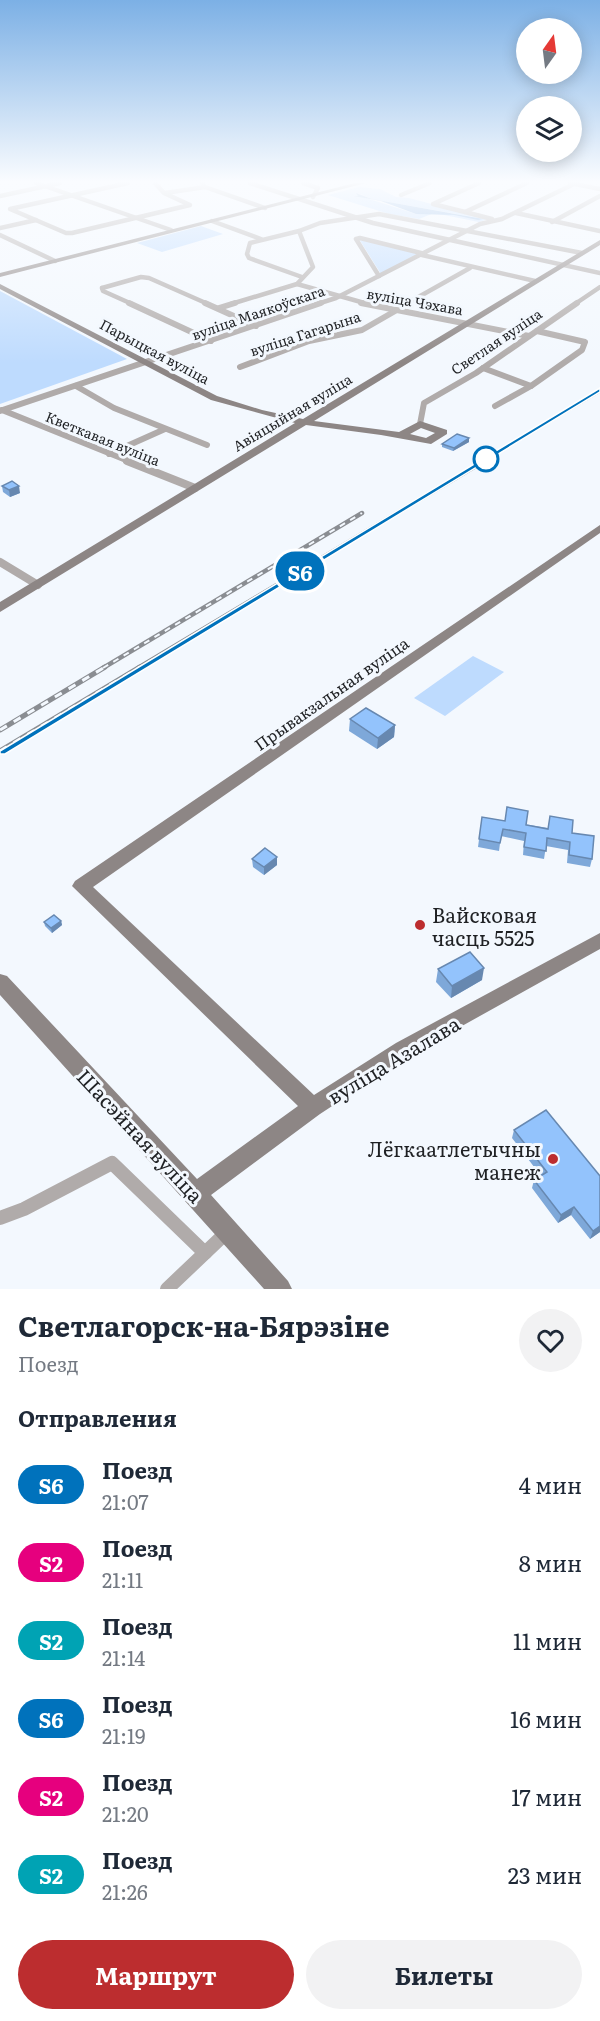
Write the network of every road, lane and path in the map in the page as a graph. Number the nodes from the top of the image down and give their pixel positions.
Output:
1 (17, 243) edge
2 (122, 243) edge
3 (252, 243) edge
4 (304, 243) edge
5 (359, 243) edge
6 (380, 243) edge
7 (444, 243) edge
8 (464, 243) edge
9 (534, 243) edge
10 (598, 243) edge
11 (582, 253) junction
12 (423, 254) junction
13 (55, 261) junction
14 (563, 265) junction
15 (470, 268) junction
16 (600, 273) edge
17 (0, 275) edge
18 (379, 276) junction
19 (302, 277) junction
20 (535, 281) junction
21 (297, 284) junction
22 (0, 286) edge
23 (600, 287) edge
24 (336, 298) junction
25 (219, 308) junction
26 (393, 312) junction
27 (468, 322) junction
28 (256, 326) junction
29 (537, 331) junction
30 (529, 336) junction
31 (211, 341) junction
32 (147, 362) junction
33 (240, 367) dead end
34 (483, 368) junction
35 (76, 386) junction
36 (531, 386) junction
37 (495, 406) dead end
38 (1, 410) edge
39 (304, 422) junction
40 (420, 424) junction
41 (165, 429) junction
42 (403, 434) junction
43 (207, 445) dead end
44 (109, 453) junction
45 (195, 488) junction
46 (600, 528) edge
47 (0, 562) edge
48 (38, 585) junction
49 (0, 608) edge
50 (600, 940) edge
51 (0, 982) edge
52 (313, 1107) junction
53 (195, 1193) junction
54 (0, 1218) edge
55 (229, 1230) junction
56 (205, 1253) junction
57 (171, 1288) edge
58 (280, 1289) edge

1 - 13 street
2 - 13 street
3 - 19 street
4 - 19 street
5 - 18 street
6 - 12 street
7 - 12 street, вуліца Маякоўскага
8 - 14 street
9 - 11 street
10 - 11 street, Авіяцыйная вуліца
11 - 14 street, Авіяцыйная вуліца
12 - 15 street
12 - 18 street, вуліца Маякоўскага
13 - 17 street
14 - 16 street
14 - 20 street, Авіяцыйная вуліца
15 - 20 street
15 - 26 street, вуліца Гагарына
18 - 24 street, вуліца Маякоўскага
19 - 21 street
20 - 27 street, Авіяцыйная вуліца
21 - 24 street, вуліца Чэхава
21 - 25 street
22 - 32 street, Парыцкая вуліца
23 - 29 street, Светлая вуліца
24 - 26 street, вуліца Чэхава
24 - 28 street, вуліца Маякоўскага
25 - 28 street
25 - 31 street
26 - 27 street, вуліца Чэхава
26 - 33 street, вуліца Гагарына
27 - 30 street, вуліца Чэхава
27 - 39 street, Авіяцыйная вуліца
28 - 31 street, вуліца Маякоўскага
29 - 30 street, Светлая вуліца
29 - 36 street
30 - 34 street, Светлая вуліца
31 - 32 street, вуліца Маякоўскага
32 - 35 street, вуліца Маякоўскага
32 - 39 street, Парыцкая вуліца
34 - 36 street
34 - 40 street, Светлая вуліца
35 - 38 street, вуліца Маякоўскага
35 - 41 street
36 - 37 street
38 - 44 street, Кветкавая вуліца
39 - 42 street, Парыцкая вуліца
39 - 45 street, Авіяцыйная вуліца
40 - 42 street
40 - 42 street, Парыцкая вуліца
41 - 43 street
41 - 44 street
44 - 45 street, Кветкавая вуліца
45 - 48 street, Авіяцыйная вуліца
46 - 52 street, Прывакзальная вуліца
47 - 48 street
48 - 49 street, Авіяцыйная вуліца
50 - 52 street, вуліца Азалава
51 - 53 street, Шасэйная вуліца
52 - 53 street, вуліца Азалава
53 - 55 street, Шасэйная вуліца
54 - 56 street
55 - 56 street
55 - 58 street, Шасэйная вуліца
56 - 57 street

